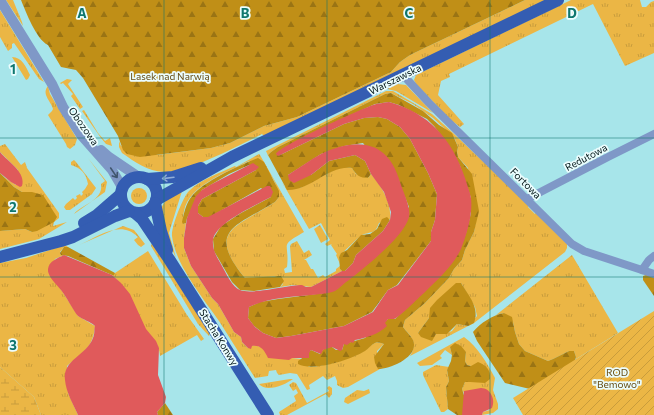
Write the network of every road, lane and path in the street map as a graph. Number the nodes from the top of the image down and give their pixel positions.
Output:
1 (0, 0) edge
2 (558, 0) edge
3 (403, 75) junction
4 (52, 84) junction
5 (654, 134) edge
6 (232, 157) junction
7 (143, 178) junction
8 (121, 191) junction
9 (527, 200) junction
10 (156, 201) junction
11 (132, 212) junction
12 (51, 243) junction
13 (654, 256) edge
14 (0, 257) edge
15 (169, 260) junction
16 (642, 270) junction
17 (654, 274) edge
18 (268, 415) edge

1 - 4 street, Obozowa
2 - 3 main road, Warszawska
3 - 6 main road, Warszawska
3 - 9 street, Fortowa
4 - 7 street, Obozowa
4 -> 8 street, Obozowa
5 - 9 street, Redutowa
6 -> 7 main road, Warszawska
6 - 10 main road, Warszawska
7 - 8 main road
7 - 10 main road
8 - 11 main road
8 - 12 main road
9 - 16 street, Fortowa
10 - 11 main road
10 - 15 main road, Stacha Konwy
11 - 12 main road
11 - 15 main road, Stacha Konwy
12 - 14 main road
13 - 16 street
15 - 18 main road, Stacha Konwy
16 - 17 street, Fortowa

